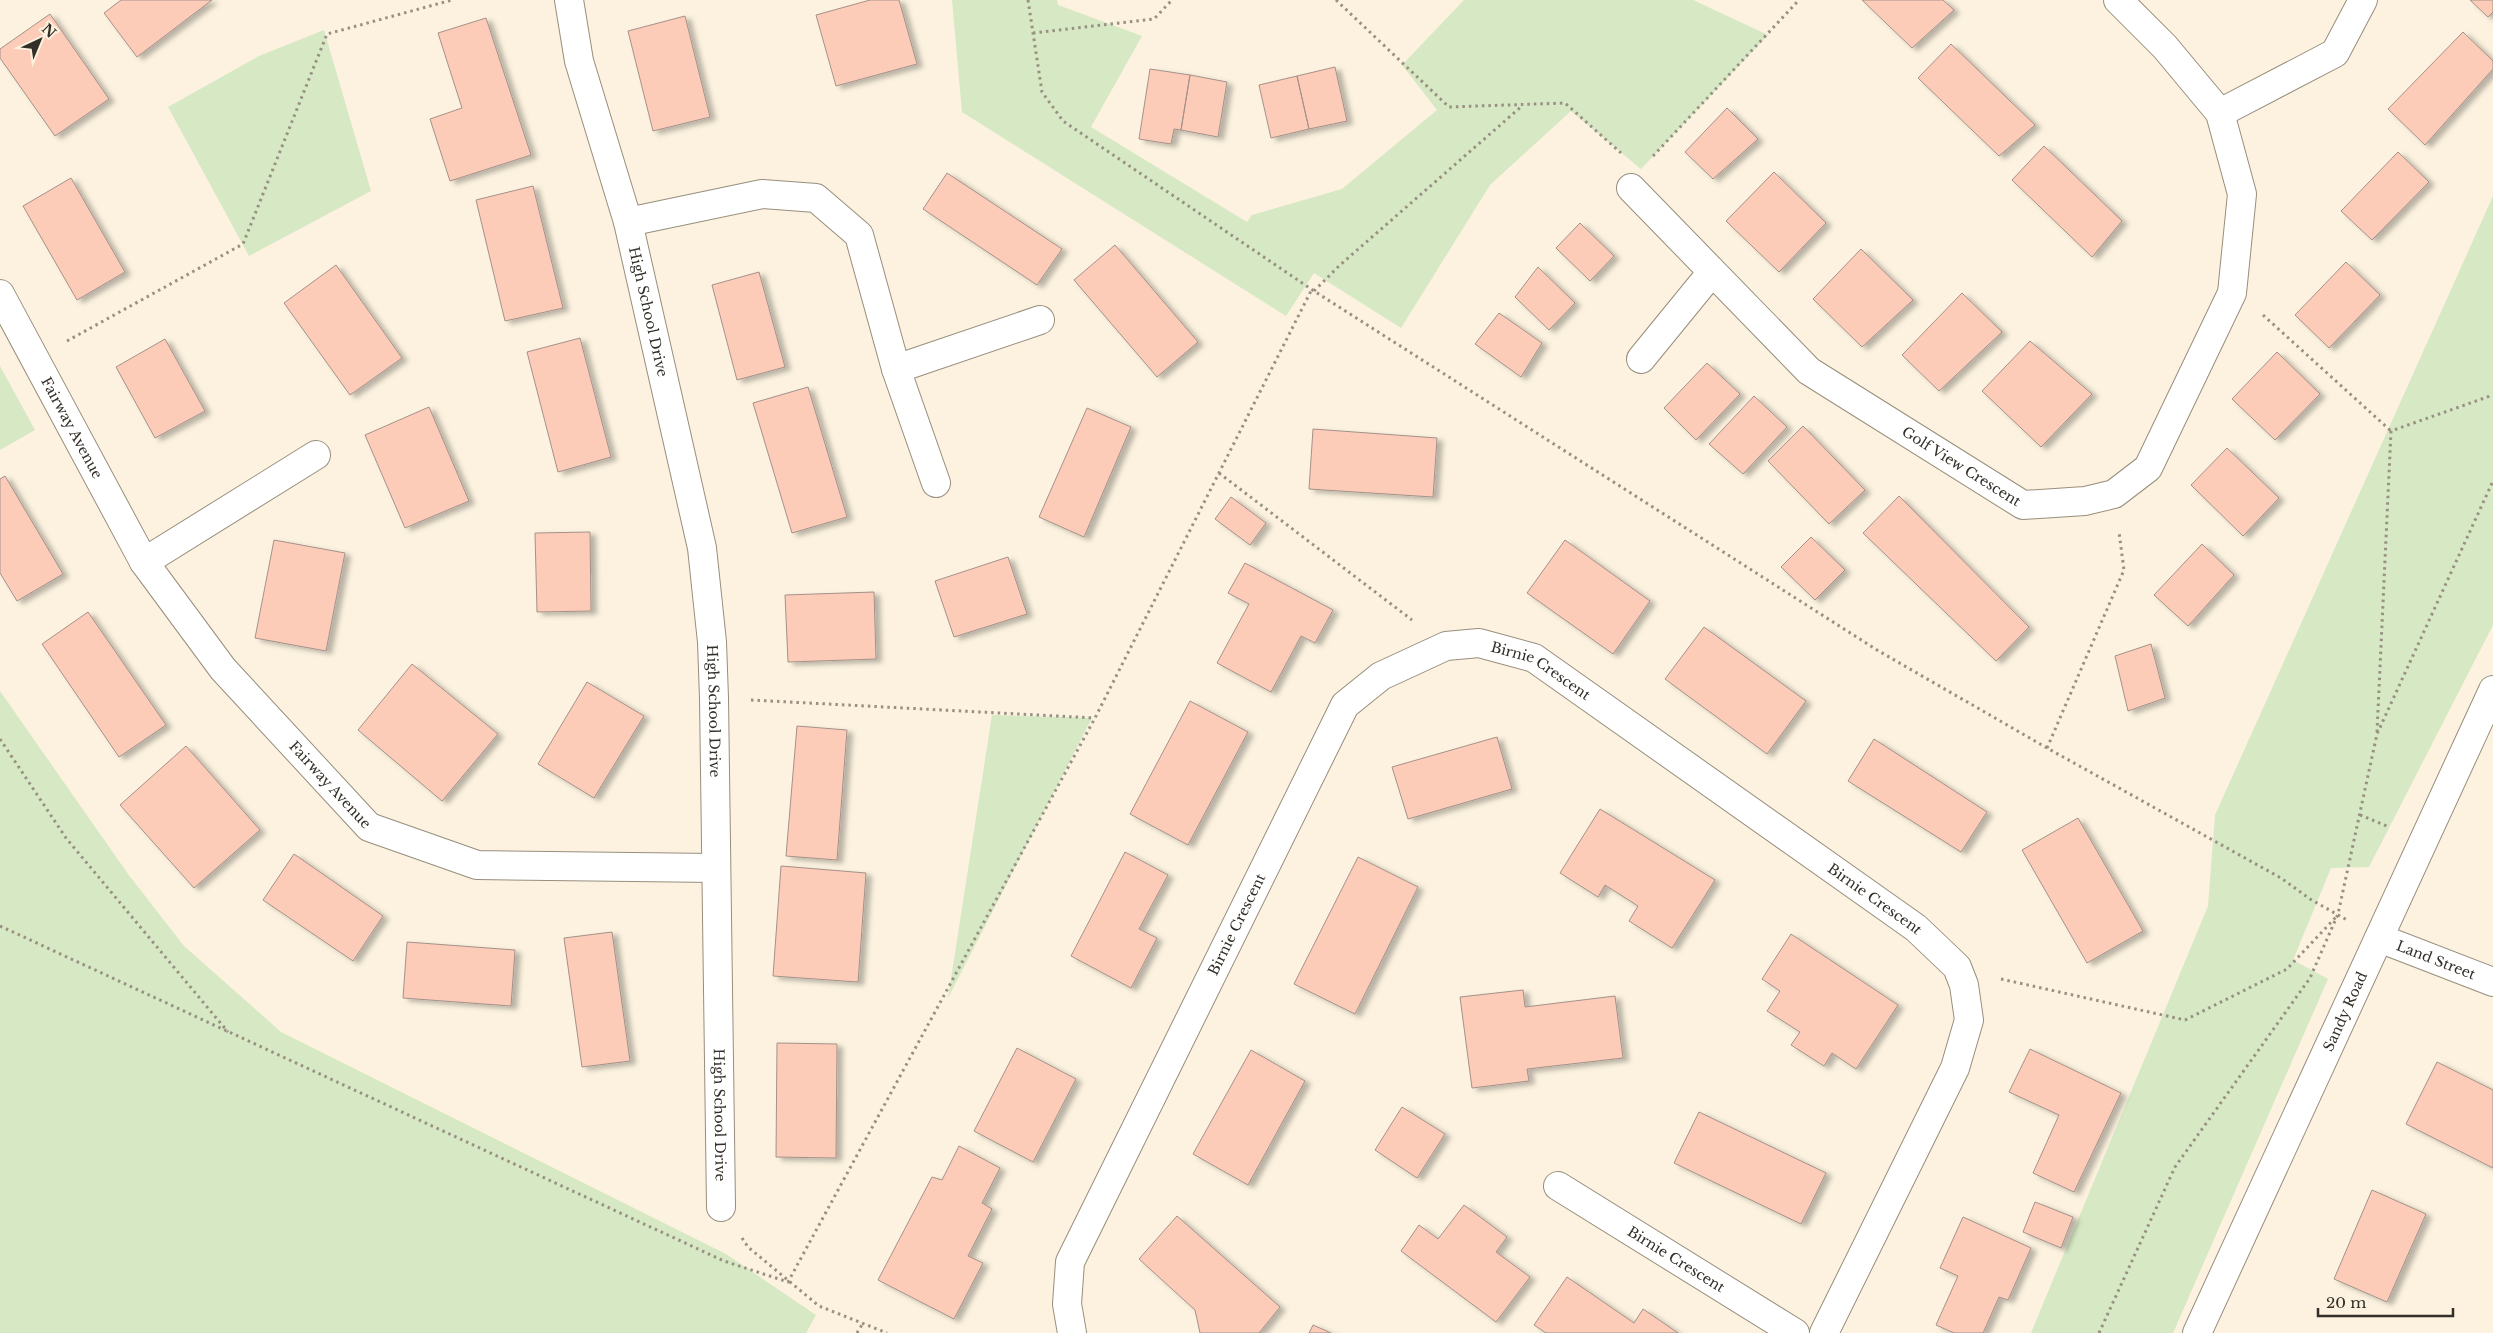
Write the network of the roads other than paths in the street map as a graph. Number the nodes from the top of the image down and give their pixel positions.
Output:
1 (569, 0) edge
2 (2118, 0) edge
3 (2363, 0) edge
4 (2220, 113) junction
5 (1636, 179) road end
6 (628, 222) junction
7 (1712, 272) junction
8 (0, 294) edge
9 (1040, 320) dead end
10 (1641, 359) dead end
11 (896, 369) junction
12 (316, 455) dead end
13 (936, 484) dead end
14 (144, 562) junction
15 (2493, 690) edge
16 (715, 868) junction
17 (2379, 938) junction
18 (2493, 982) edge
19 (1558, 1186) dead end
20 (721, 1207) road end
21 (1072, 1333) edge
22 (1794, 1333) edge
23 (1824, 1333) edge
24 (2198, 1333) edge

1 - 6 street, High School Drive
2 - 4 street, Golf View Crescent
3 - 4 street
4 - 7 street, Golf View Crescent
5 - 7 street, Golf View Crescent
6 - 11 street
6 - 16 street, High School Drive
7 - 10 street
8 - 14 street, Fairway Avenue
9 - 11 street
11 - 13 street
12 - 14 street
14 - 16 street, Fairway Avenue
15 - 17 street, Sandy Road
16 - 20 street, High School Drive
17 - 18 street, Land Street
17 - 24 street, Sandy Road
19 - 22 street, Birnie Crescent
21 - 23 street, Birnie Crescent

